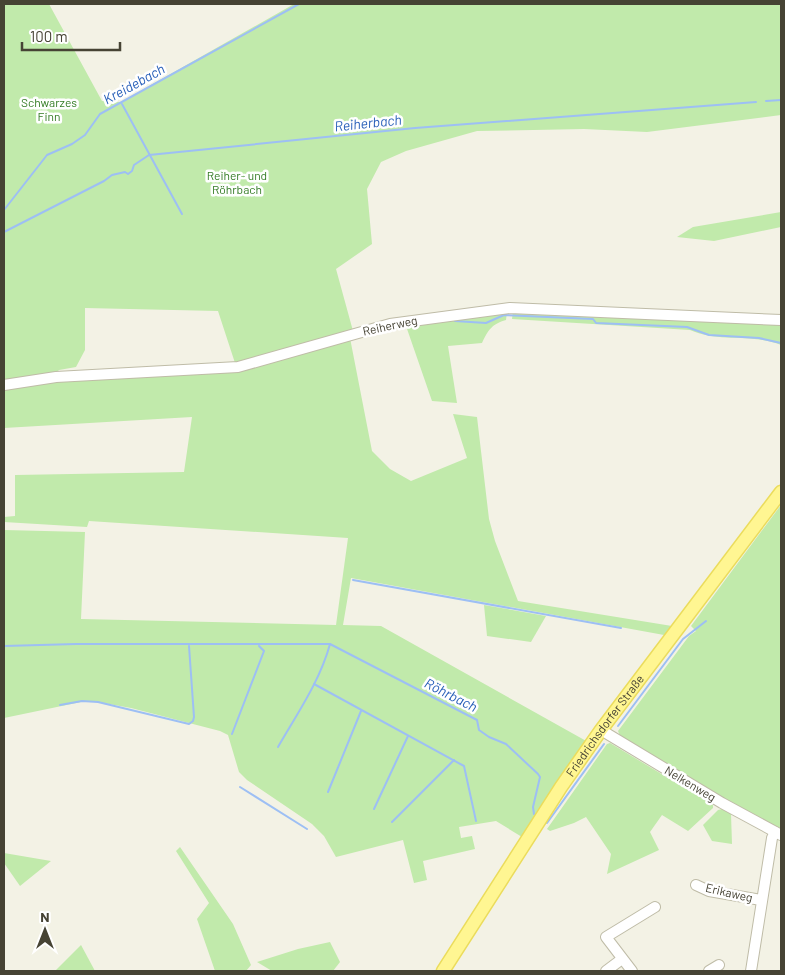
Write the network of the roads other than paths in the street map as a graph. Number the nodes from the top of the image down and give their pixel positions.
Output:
1 (781, 320) edge
2 (4, 384) edge
3 (781, 492) edge
4 (601, 730) junction
5 (778, 833) edge
6 (696, 885) dead end
7 (761, 900) junction
8 (655, 907) dead end
9 (754, 952) junction
10 (622, 959) junction
11 (719, 966) dead end
12 (443, 971) edge
13 (606, 971) edge
14 (632, 971) edge
15 (709, 971) edge
16 (751, 971) edge
17 (758, 971) edge

1 - 2 street, Reiherweg
3 - 4 main road, Friedrichsdorfer Straße
4 - 5 street, Nelkenweg
4 - 12 main road, Friedrichsdorfer Straße
5 - 7 street, Erikaweg
6 - 7 street, Erikaweg
7 - 9 street, Erikaweg
8 - 10 street
9 - 16 street, Erikaweg
9 - 17 street, Erikaweg
10 - 13 street
10 - 14 street
11 - 15 street

